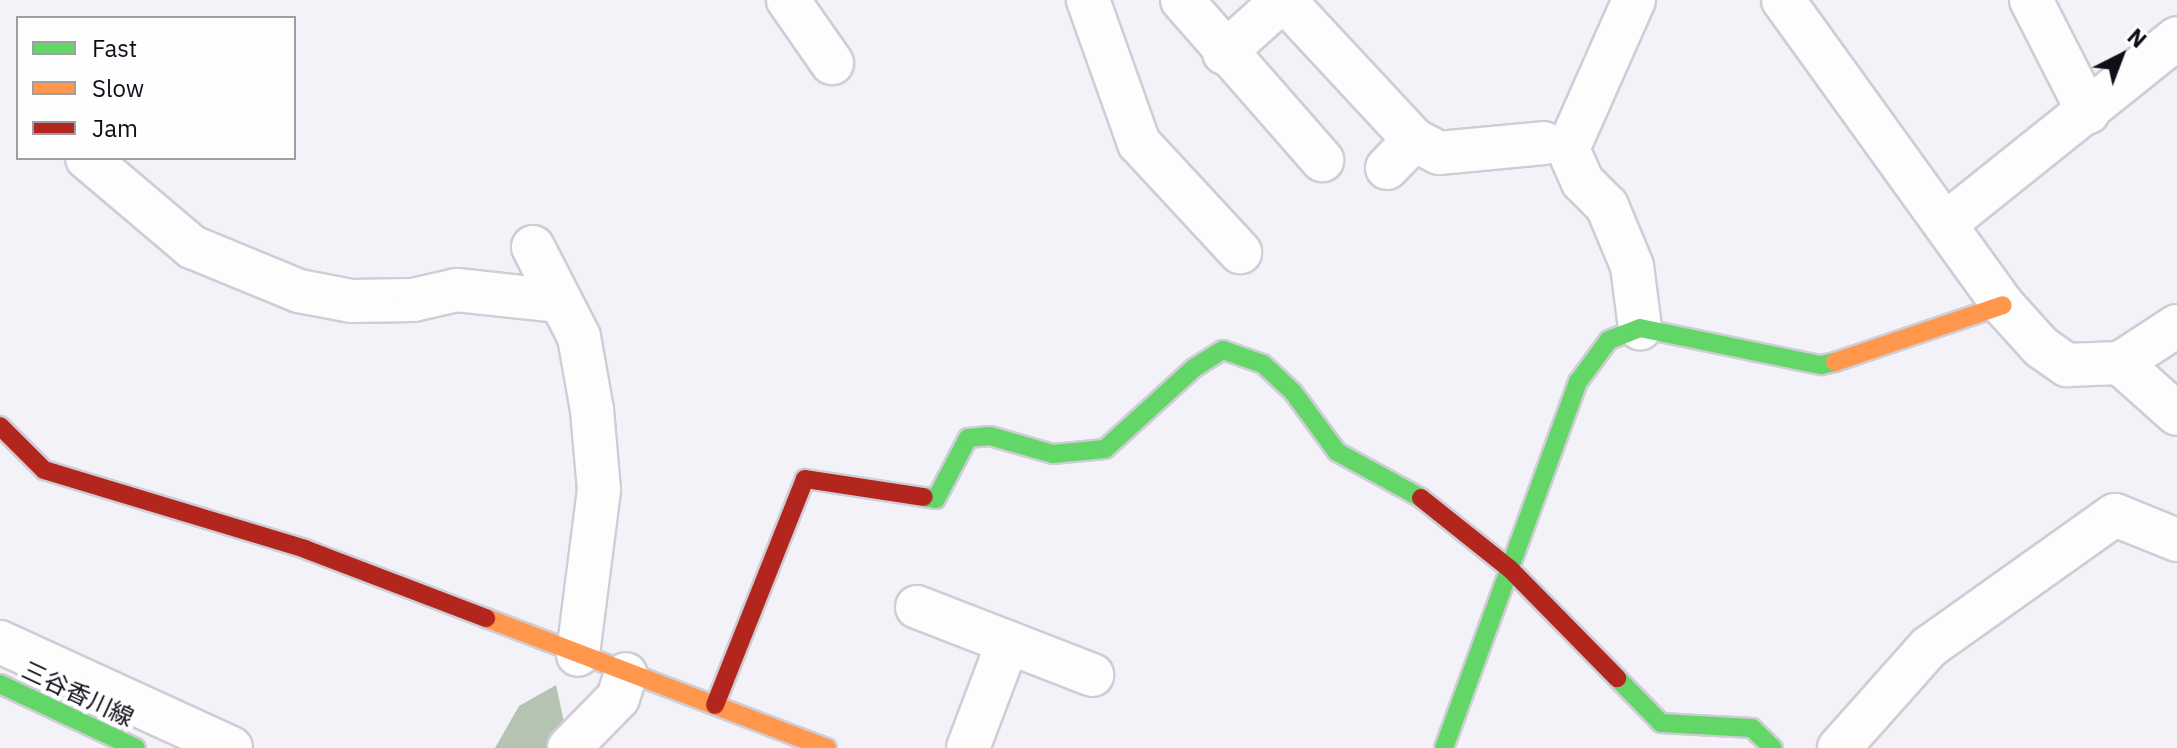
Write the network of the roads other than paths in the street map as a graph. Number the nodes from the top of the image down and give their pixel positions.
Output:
1 (788, 0) edge
2 (1088, 0) edge
3 (1182, 0) edge
4 (1284, 0) edge
5 (1634, 0) edge
6 (1783, 0) edge
7 (2031, 0) edge
8 (2177, 38) edge
9 (1224, 53) junction
10 (832, 63) dead end
11 (2088, 112) junction
12 (1544, 143) dead end
13 (89, 160) edge
14 (1322, 160) dead end
15 (1945, 224) junction
16 (533, 247) dead end
17 (1240, 252) dead end
18 (559, 301) junction
19 (2003, 305) junction
20 (2177, 326) edge
21 (1640, 328) junction
22 (2120, 363) junction
23 (2177, 414) edge
24 (0, 426) edge
25 (2177, 540) edge
26 (1510, 569) junction
27 (917, 607) dead end
28 (0, 642) edge
29 (1008, 642) junction
30 (578, 655) junction
31 (626, 674) junction
32 (1092, 675) dead end
33 (0, 684) edge
34 (715, 705) junction
35 (88, 735) edge
36 (136, 748) edge
37 (231, 748) edge
38 (569, 748) edge
39 (827, 748) edge
40 (968, 748) edge
41 (1444, 748) edge
42 (1773, 748) edge
43 (1839, 748) edge

1 - 10 street
2 - 17 street
3 - 9 street
4 - 9 street
4 - 12 street
5 - 21 street
6 - 15 street
7 - 11 street
8 - 11 street
9 - 14 street
11 - 15 street
13 - 18 street
15 - 19 street
16 - 18 street
18 - 30 street
19 - 21 street
19 - 22 street
20 - 22 street
21 - 26 street
22 - 23 street
24 - 30 street
25 - 43 street
26 - 34 street
26 - 41 street
26 - 42 street
27 - 29 street
28 - 37 street
29 - 32 street
29 - 40 street
30 - 31 street
31 - 34 street
31 - 38 street
33 - 35 street, 三谷香川線
34 - 39 street
35 - 36 street, 三谷香川線

